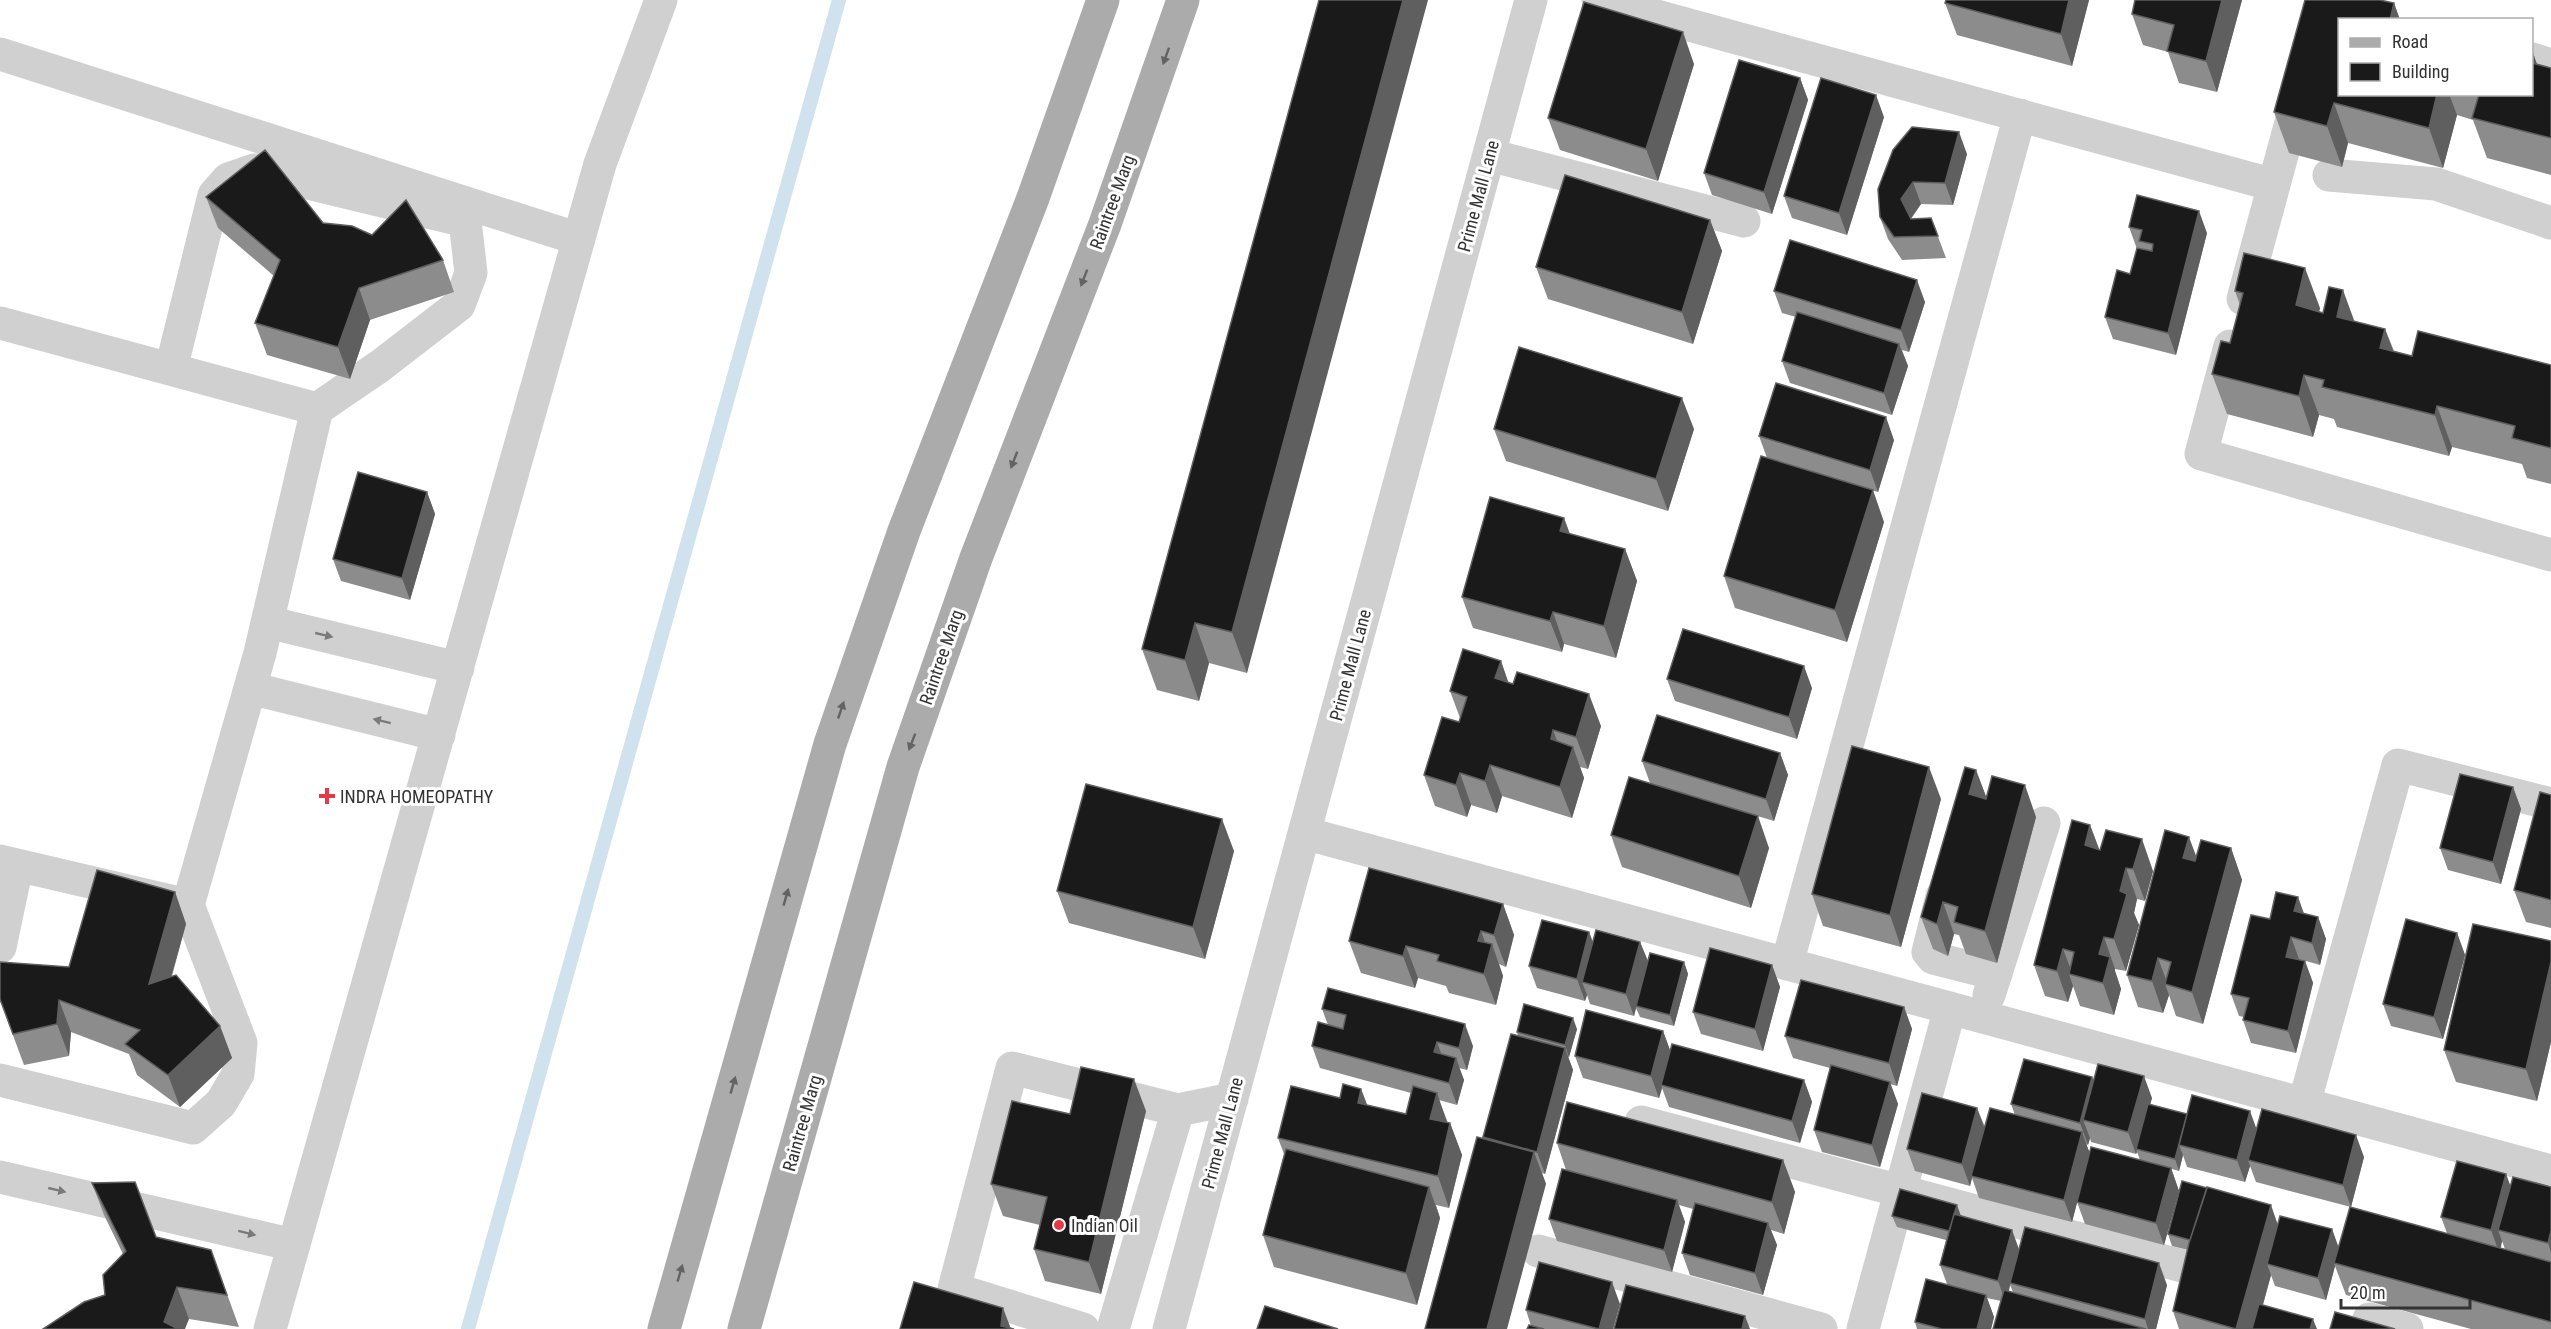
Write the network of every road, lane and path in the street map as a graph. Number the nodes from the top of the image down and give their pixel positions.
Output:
1 (661, 0) edge
2 (1102, 0) edge
3 (1183, 0) edge
4 (1531, 0) edge
5 (1598, 0) edge
6 (0, 54) edge
7 (2533, 59) edge
8 (2551, 65) edge
9 (2304, 76) edge
10 (2020, 115) junction
11 (1489, 155) junction
12 (2330, 175) dead end
13 (2274, 185) junction
14 (1744, 222) dead end
15 (2551, 223) edge
16 (579, 239) junction
17 (0, 323) edge
18 (171, 369) junction
19 (318, 409) junction
20 (2551, 555) edge
21 (267, 622) junction
22 (458, 668) junction
23 (250, 688) junction
24 (439, 735) junction
25 (2551, 804) edge
26 (2044, 823) dead end
27 (1304, 832) junction
28 (9, 863) edge
29 (188, 905) junction
30 (0, 946) edge
31 (1787, 964) junction
32 (1996, 974) junction
33 (1901, 995) junction
34 (1950, 1008) junction
35 (1982, 1017) junction
36 (0, 1080) edge
37 (1232, 1099) junction
38 (2304, 1104) junction
39 (1178, 1110) junction
40 (1610, 1114) edge
41 (2551, 1171) edge
42 (0, 1177) edge
43 (1900, 1191) junction
44 (294, 1245) junction
45 (1538, 1251) dead end
46 (2190, 1268) edge
47 (2369, 1319) edge
48 (270, 1329) edge
49 (664, 1329) edge
50 (744, 1329) edge
51 (1083, 1329) edge
52 (1113, 1329) edge
53 (1168, 1329) edge
54 (1821, 1329) edge
55 (1863, 1329) edge
56 (2407, 1329) edge

1 - 16 street
49 -> 2 main road
3 -> 50 main road, Raintree Marg
4 - 11 street, Prime Mall Lane
5 - 10 street
6 - 16 street
7 - 8 street
9 - 13 street
10 - 13 street
10 - 31 street
11 - 14 street
11 - 27 street, Prime Mall Lane
12 - 15 street
13 - 20 street
16 - 22 street
17 - 18 street
18 - 19 street
18 - 19 street
19 - 21 street
21 -> 22 street
21 - 23 street
22 - 24 street
24 -> 23 street
23 - 29 street
24 - 44 street
25 - 38 street
26 - 32 street
27 - 31 street
27 - 37 street, Prime Mall Lane
28 - 29 street
28 - 30 street
29 - 36 street
31 - 33 street
32 - 33 street
32 - 35 street
33 - 34 street
34 - 35 street
34 - 43 street
35 - 38 street
37 - 39 street
37 - 53 street, Prime Mall Lane
38 - 41 street
39 - 51 street
39 - 52 street
40 - 43 street
42 -> 44 street
43 - 46 street
43 - 55 street
44 - 48 street
45 - 54 street
47 - 56 street

